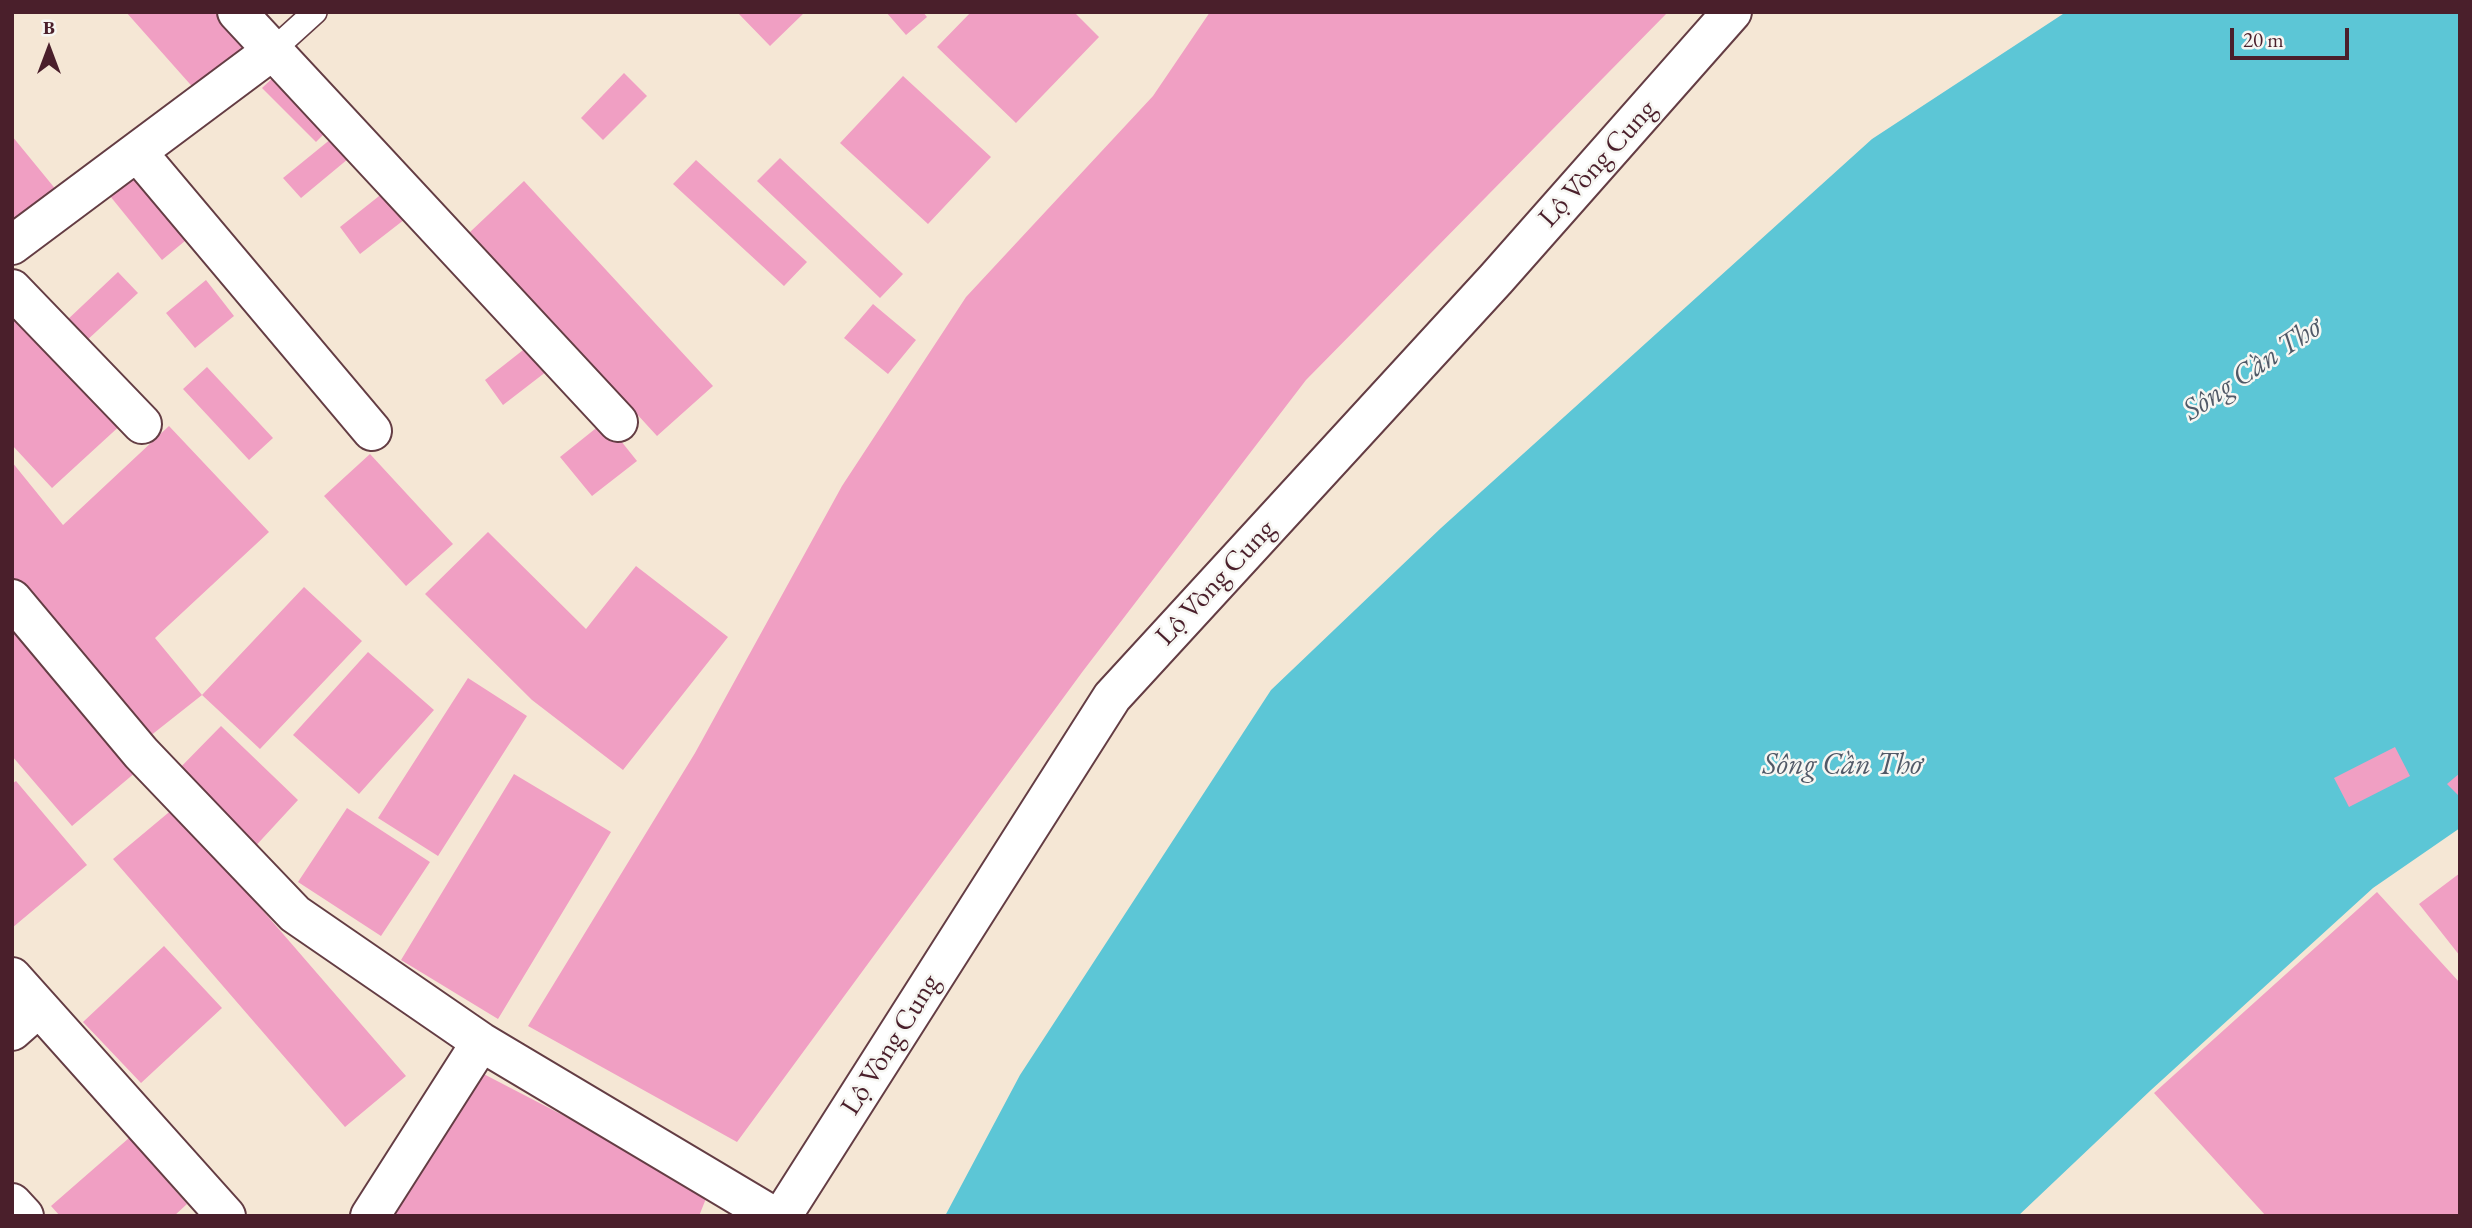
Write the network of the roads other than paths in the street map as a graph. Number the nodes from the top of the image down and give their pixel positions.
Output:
1 (237, 12) edge
2 (315, 12) edge
3 (1732, 12) edge
4 (272, 51) junction
5 (137, 152) junction
6 (12, 244) edge
7 (12, 289) edge
8 (618, 422) dead end
9 (142, 424) dead end
10 (372, 431) dead end
11 (12, 599) edge
12 (12, 977) edge
13 (25, 1020) edge
14 (481, 1042) junction
15 (12, 1203) edge
16 (24, 1216) edge
17 (226, 1216) edge
18 (370, 1216) edge
19 (773, 1216) edge
20 (782, 1216) edge

1 - 4 street
2 - 4 lane
3 - 20 street, Lộ Vòng Cung
4 - 5 street
4 - 8 street
5 - 6 street
5 - 10 street
7 - 9 street
11 - 14 street
12 - 13 street
13 - 17 street
14 - 18 street
14 - 19 street
15 - 16 street

